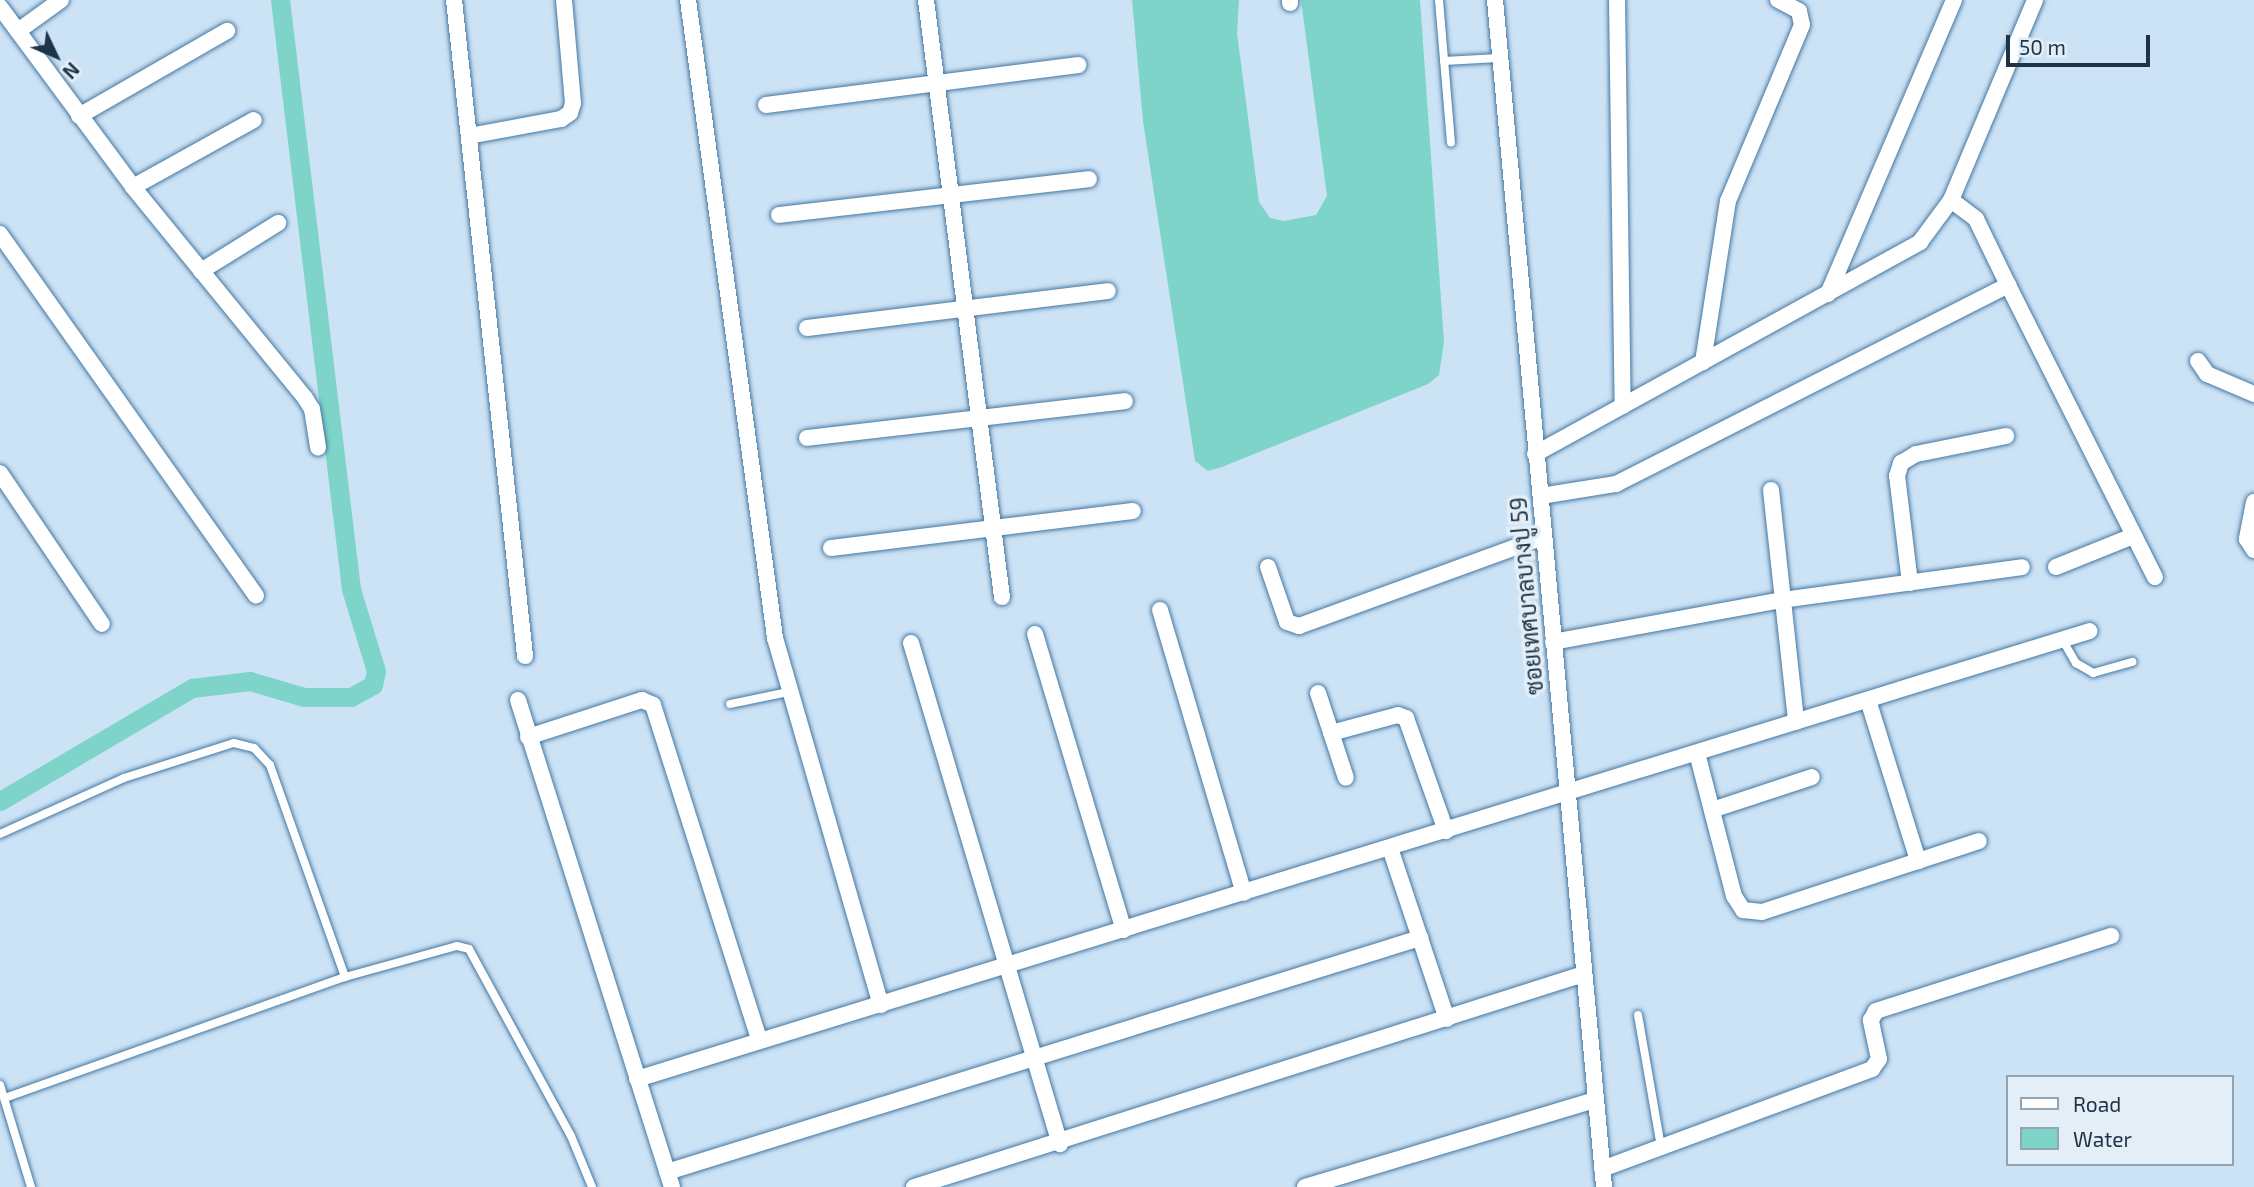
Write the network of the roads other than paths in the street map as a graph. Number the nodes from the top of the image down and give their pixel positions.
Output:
1 (61, 0) edge
2 (454, 0) edge
3 (564, 0) edge
4 (688, 0) edge
5 (926, 0) edge
6 (1439, 0) edge
7 (1495, 0) edge
8 (1617, 0) edge
9 (1778, 0) edge
10 (1954, 0) edge
11 (2035, 0) edge
12 (0, 7) edge
13 (18, 31) junction
14 (227, 31) dead end
15 (1498, 58) junction
16 (1444, 61) junction
17 (1078, 65) dead end
18 (936, 83) junction
19 (766, 105) dead end
20 (79, 116) junction
21 (254, 120) dead end
22 (469, 136) junction
23 (1451, 142) dead end
24 (1089, 179) dead end
25 (133, 187) junction
26 (949, 195) junction
27 (1951, 200) junction
28 (779, 215) dead end
29 (278, 223) dead end
30 (0, 234) edge
31 (5, 252) edge
32 (201, 271) junction
33 (2008, 285) junction
34 (1108, 291) dead end
35 (1828, 295) junction
36 (963, 307) junction
37 (807, 328) dead end
38 (2198, 361) dead end
39 (1703, 362) junction
40 (2254, 394) edge
41 (1125, 401) dead end
42 (1623, 406) junction
43 (978, 418) junction
44 (2006, 436) dead end
45 (807, 438) dead end
46 (318, 447) dead end
47 (1535, 454) junction
48 (0, 473) edge
49 (1771, 490) dead end
50 (1541, 496) junction
51 (2254, 502) edge
52 (1133, 511) dead end
53 (993, 531) junction
54 (2133, 536) junction
55 (1543, 537) junction
56 (831, 548) dead end
57 (2254, 550) edge
58 (1268, 567) dead end
59 (2022, 567) dead end
60 (2056, 567) dead end
61 (2155, 577) dead end
62 (1910, 583) junction
63 (256, 596) dead end
64 (1002, 597) dead end
65 (1782, 600) junction
66 (1160, 610) dead end
67 (102, 624) dead end
68 (2091, 631) dead end
69 (1035, 634) dead end
70 (2062, 639) junction
71 (1553, 642) junction
72 (911, 643) dead end
73 (525, 656) dead end
74 (2132, 662) dead end
75 (788, 692) junction
76 (1318, 693) dead end
77 (518, 700) dead end
78 (1868, 700) junction
79 (730, 704) dead end
80 (1796, 722) junction
81 (1331, 733) junction
82 (528, 737) junction
83 (1697, 753) junction
84 (1812, 777) dead end
85 (1346, 778) dead end
86 (1567, 794) junction
87 (1712, 810) junction
88 (1446, 831) junction
89 (0, 834) edge
90 (1979, 841) dead end
91 (1391, 848) junction
92 (1918, 861) junction
93 (1244, 893) junction
94 (1124, 930) junction
95 (2111, 936) dead end
96 (1420, 938) junction
97 (1007, 963) junction
98 (1584, 974) junction
99 (345, 977) junction
100 (881, 1004) junction
101 (1637, 1015) dead end
102 (1447, 1019) junction
103 (759, 1040) junction
104 (1034, 1059) junction
105 (637, 1079) junction
106 (0, 1085) edge
107 (5, 1098) junction
108 (1595, 1100) junction
109 (1060, 1144) junction
110 (1661, 1147) junction
111 (1602, 1169) junction
112 (669, 1180) edge
113 (31, 1187) edge
114 (593, 1187) edge
115 (914, 1187) edge
116 (1305, 1187) edge
117 (1604, 1187) edge

1 - 13 street
2 - 22 street
3 - 22 street
4 - 75 street
5 - 18 street
6 - 16 lane
7 - 15 street, ซอยเทศบาลบางปู 59
8 - 42 street
9 - 39 street
10 - 35 street
11 - 27 street
12 - 13 street
13 - 20 street
14 - 20 street
15 - 16 lane
15 - 47 street, ซอยเทศบาลบางปู 59
16 - 23 lane
17 - 18 street
18 - 19 street
18 - 26 street
20 - 25 street
21 - 25 street
22 - 73 street
24 - 26 street
25 - 32 street
26 - 28 street
26 - 36 street
27 - 33 street
27 - 35 street
29 - 32 street
30 - 31 street
31 - 63 street
32 - 46 street
33 - 50 street
33 - 54 street
34 - 36 street
35 - 39 street
36 - 37 street
36 - 43 street
38 - 40 street
39 - 42 street
41 - 43 street
42 - 47 street
43 - 45 street
43 - 53 street
44 - 62 street
47 - 50 street, ซอยเทศบาลบางปู 59
48 - 67 street
49 - 65 street
50 - 55 street, ซอยเทศบาลบางปู 59
51 - 57 street
52 - 53 street
53 - 56 street
53 - 64 street
54 - 60 street
54 - 61 street
55 - 58 street
55 - 71 street, ซอยเทศบาลบางปู 59
59 - 62 street
62 - 65 street
65 - 71 street
65 - 80 street
66 - 93 street
68 - 70 street
69 - 94 street
70 - 74 lane
70 - 78 street
71 - 86 street, ซอยเทศบาลบางปู 59
72 - 97 street
75 - 79 lane
75 - 100 street
76 - 81 street
77 - 82 street
78 - 80 street
78 - 92 street
80 - 83 street
81 - 85 street
81 - 88 street
82 - 103 street
82 - 105 street
83 - 86 street
83 - 87 street
84 - 87 street
86 - 88 street
86 - 98 street, ซอยเทศบาลบางปู 59
87 - 92 street
88 - 91 street
89 - 99 lane
90 - 92 street
91 - 93 street
91 - 96 street
93 - 94 street
94 - 97 street
95 - 110 street
96 - 102 street
96 - 104 street
97 - 100 street
97 - 104 street
98 - 102 street
98 - 108 street, ซอยเทศบาลบางปู 59
99 - 107 lane
99 - 114 lane
100 - 103 street
101 - 110 lane
102 - 109 street
103 - 105 street
104 - 109 street
104 - 112 street
105 - 112 street
106 - 107 lane
107 - 113 lane
108 - 111 street, ซอยเทศบาลบางปู 59
108 - 116 street
109 - 115 street
110 - 111 street
111 - 117 street, ซอยเทศบาลบางปู 59

